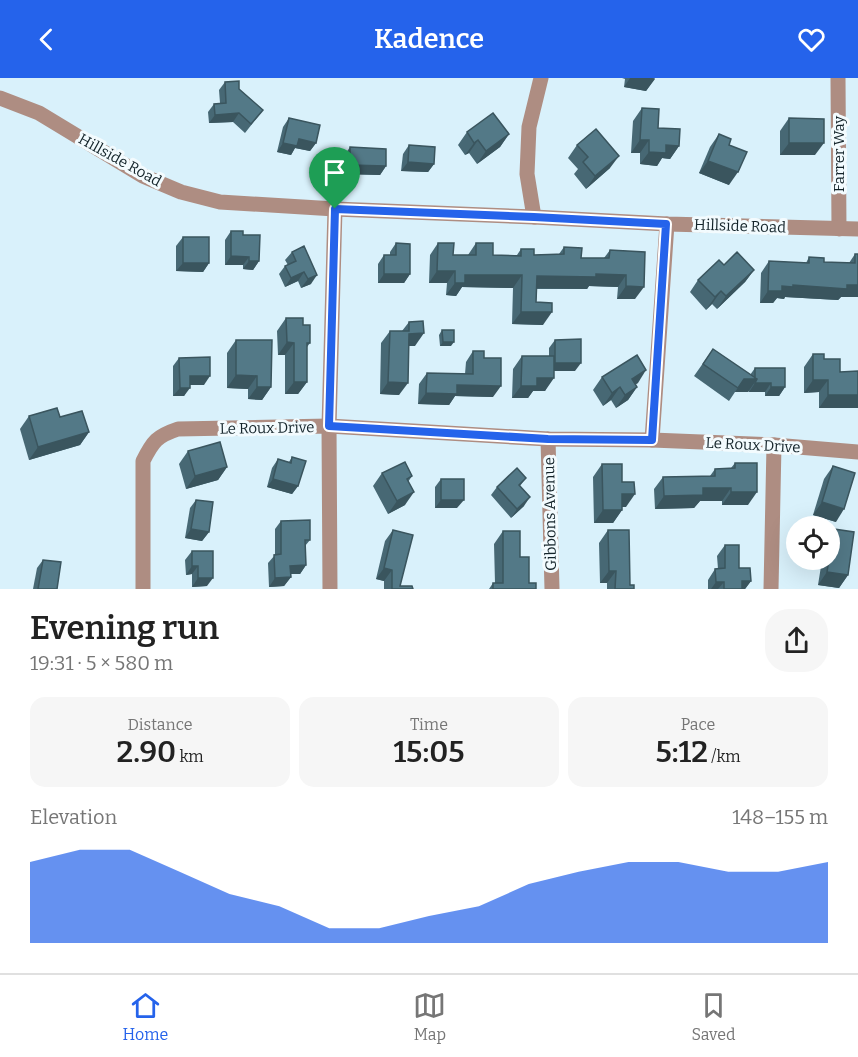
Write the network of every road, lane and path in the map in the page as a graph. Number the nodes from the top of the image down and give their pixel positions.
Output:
1 (541, 78) edge
2 (838, 78) edge
3 (0, 98) edge
4 (335, 209) junction
5 (534, 217) junction
6 (666, 224) junction
7 (839, 229) junction
8 (858, 229) edge
9 (329, 426) junction
10 (548, 439) junction
11 (652, 440) junction
12 (774, 445) junction
13 (858, 452) edge
14 (143, 589) edge
15 (330, 589) edge
16 (552, 589) edge
17 (771, 589) edge

1 - 5 street
2 - 7 street, Farrer Way
3 - 4 street, Hillside Road
4 - 5 street, Hillside Road
4 - 9 street
5 - 6 street, Hillside Road
6 - 7 street, Hillside Road
6 - 11 street
7 - 8 street, Hillside Road
9 - 10 street, Le Roux Drive
9 - 14 street, Le Roux Drive
9 - 15 street
10 - 11 street, Le Roux Drive
10 - 16 street, Gibbons Avenue
11 - 12 street, Le Roux Drive
12 - 13 street, Le Roux Drive
12 - 17 street

